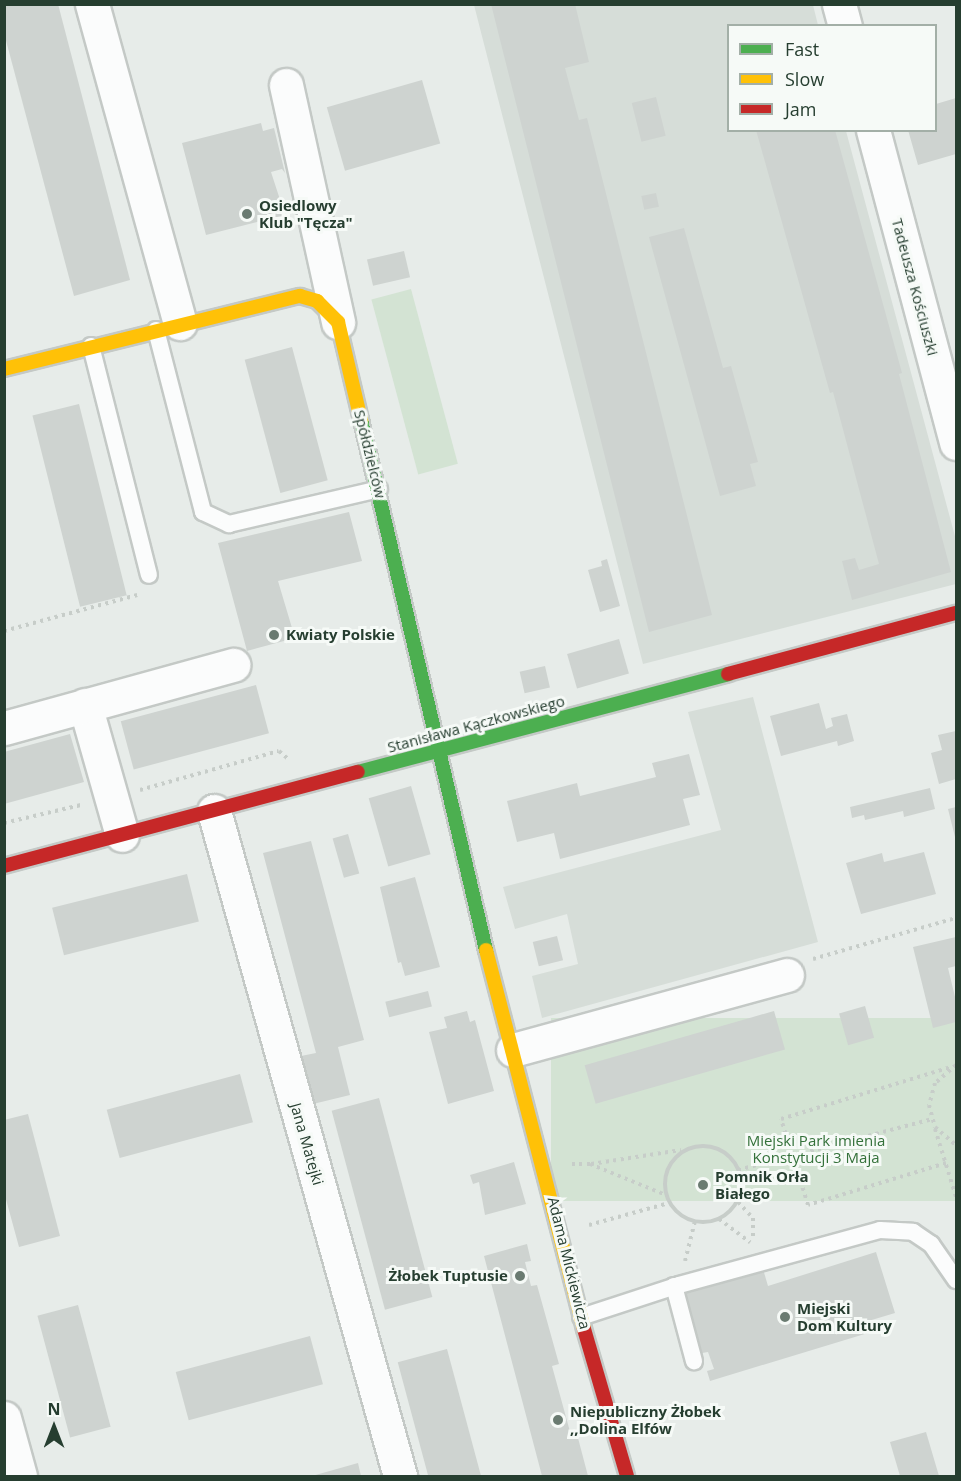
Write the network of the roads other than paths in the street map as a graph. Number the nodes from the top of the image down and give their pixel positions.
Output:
1 (92, 4) edge
2 (839, 4) edge
3 (844, 24) edge
4 (286, 85) dead end
5 (874, 132) edge
6 (338, 322) junction
7 (168, 327) junction
8 (91, 346) junction
9 (4, 369) edge
10 (957, 443) edge
11 (379, 489) junction
12 (149, 575) road end
13 (957, 613) edge
14 (233, 665) dead end
15 (86, 705) junction
16 (4, 728) edge
17 (438, 752) junction
18 (214, 811) junction
19 (122, 835) junction
20 (4, 866) edge
21 (784, 976) road end
22 (513, 1050) junction
23 (957, 1280) edge
24 (676, 1285) junction
25 (582, 1317) junction
26 (694, 1361) dead end
27 (4, 1418) edge
28 (20, 1476) edge
29 (400, 1476) edge
30 (627, 1476) edge

1 - 7 street
2 - 3 street
4 - 6 street
5 - 10 street, Tadeusza Kościuszki
6 - 7 street
6 - 11 street, Spółdzielców
7 - 8 street
7 - 11 lane
8 - 9 street
8 - 12 lane
11 - 17 street, Spółdzielców
13 - 17 street, Stanisława Kączkowskiego
14 - 15 street
15 - 16 street
15 - 19 street
17 - 18 street, Stanisława Kączkowskiego
17 - 22 street, Adama Mickiewicza
18 - 19 street, Stanisława Kączkowskiego
18 - 29 street, Jana Matejki
19 - 20 street, Stanisława Kączkowskiego
21 - 22 street
22 - 25 street, Adama Mickiewicza
23 - 24 lane
24 - 25 lane
24 - 26 lane
25 - 30 street, Adama Mickiewicza
27 - 28 street

